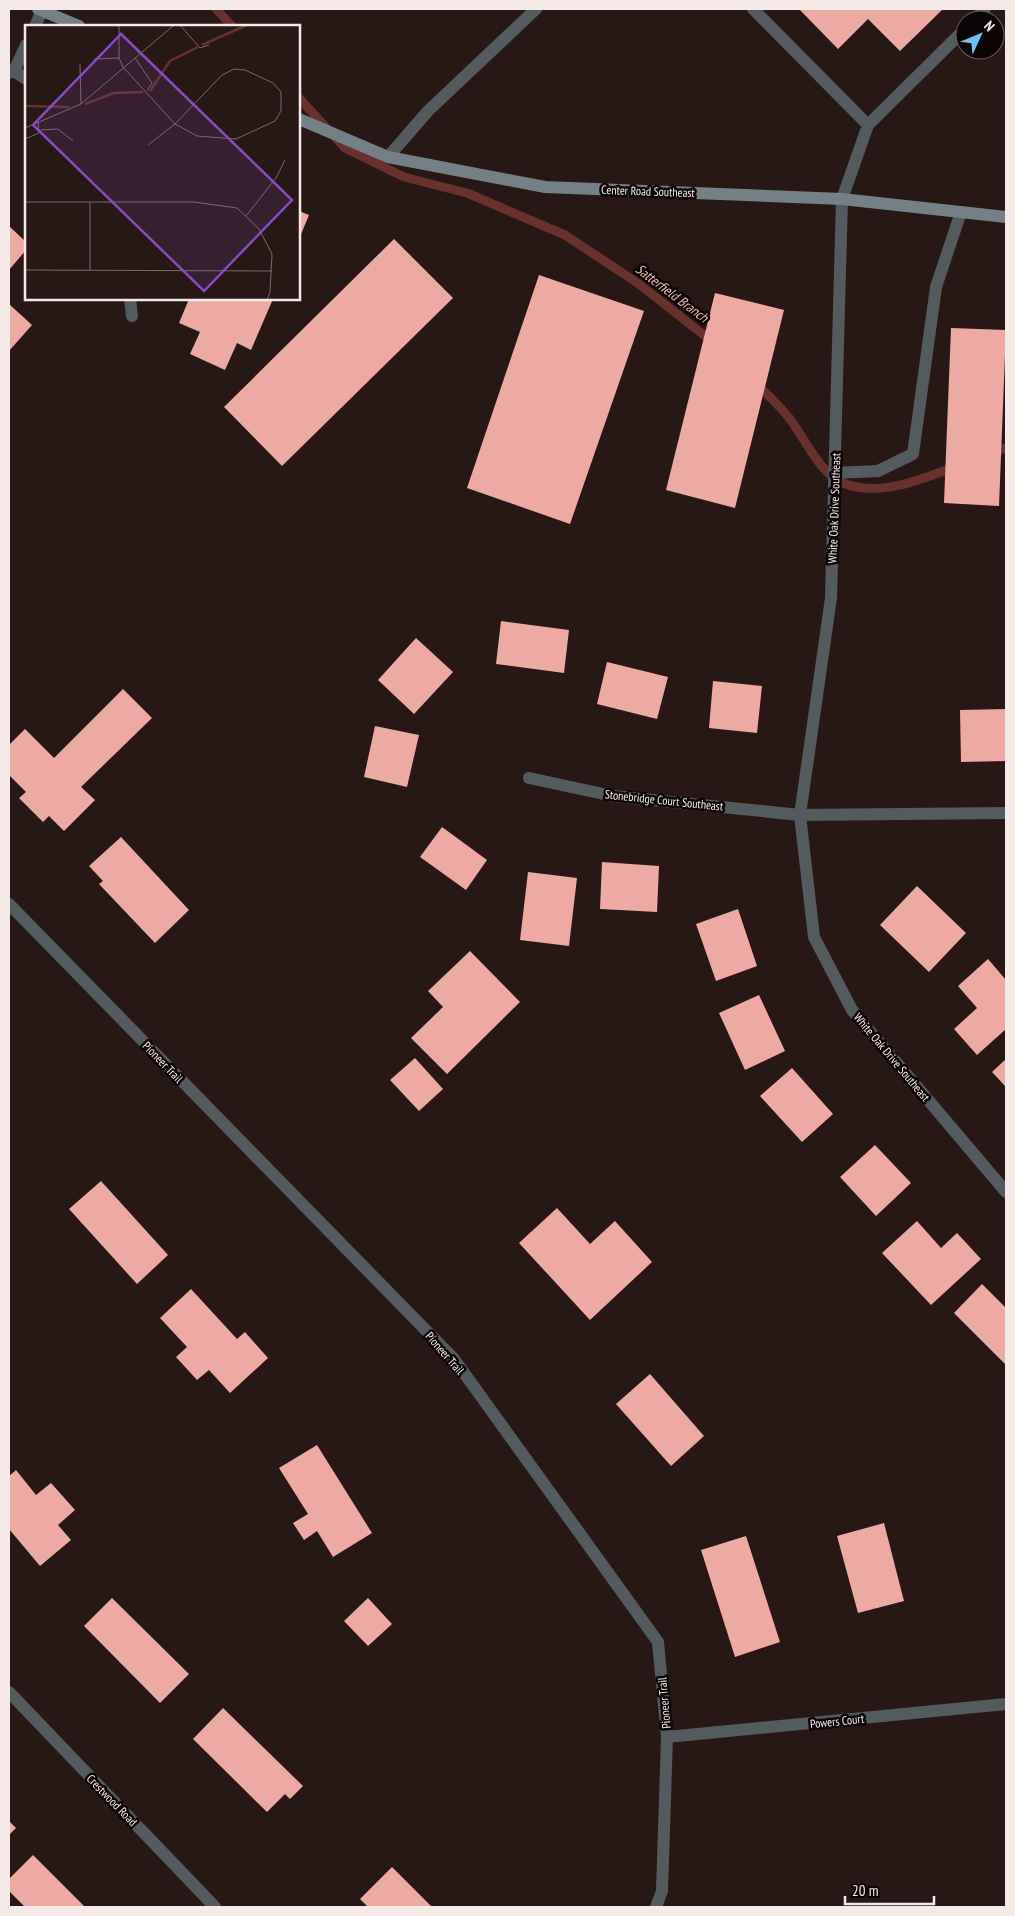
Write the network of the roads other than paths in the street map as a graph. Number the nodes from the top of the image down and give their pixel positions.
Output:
1 (536, 9) edge
2 (753, 9) edge
3 (40, 10) edge
4 (35, 25) edge
5 (77, 25) edge
6 (955, 38) edge
7 (25, 47) edge
8 (12, 72) edge
9 (25, 78) edge
10 (300, 119) edge
11 (868, 125) junction
12 (388, 157) junction
13 (842, 198) junction
14 (961, 212) junction
15 (1006, 217) edge
16 (130, 300) edge
17 (132, 316) dead end
18 (834, 473) junction
19 (529, 778) dead end
20 (1006, 813) edge
21 (800, 814) junction
22 (9, 904) edge
23 (1006, 1192) edge
24 (9, 1692) edge
25 (1006, 1704) edge
26 (667, 1737) junction
27 (215, 1907) edge
28 (656, 1907) edge

1 - 12 street
2 - 11 street
3 - 4 street
3 - 5 street
6 - 11 street
7 - 8 street
8 - 9 street
10 - 12 street, Center Road Southeast
11 - 13 street, White Oak Drive Southeast
12 - 13 street, Center Road Southeast
13 - 14 street, Center Road Southeast
13 - 18 street, White Oak Drive Southeast
14 - 15 street, Center Road Southeast
14 - 18 street
16 - 17 street
18 - 21 street, White Oak Drive Southeast
19 - 21 street, Stonebridge Court Southeast
20 - 21 street
21 - 23 street, White Oak Drive Southeast
22 - 26 street, Pioneer Trail
24 - 27 street, Crestwood Road
25 - 26 street, Powers Court
26 - 28 street, Pioneer Trail

